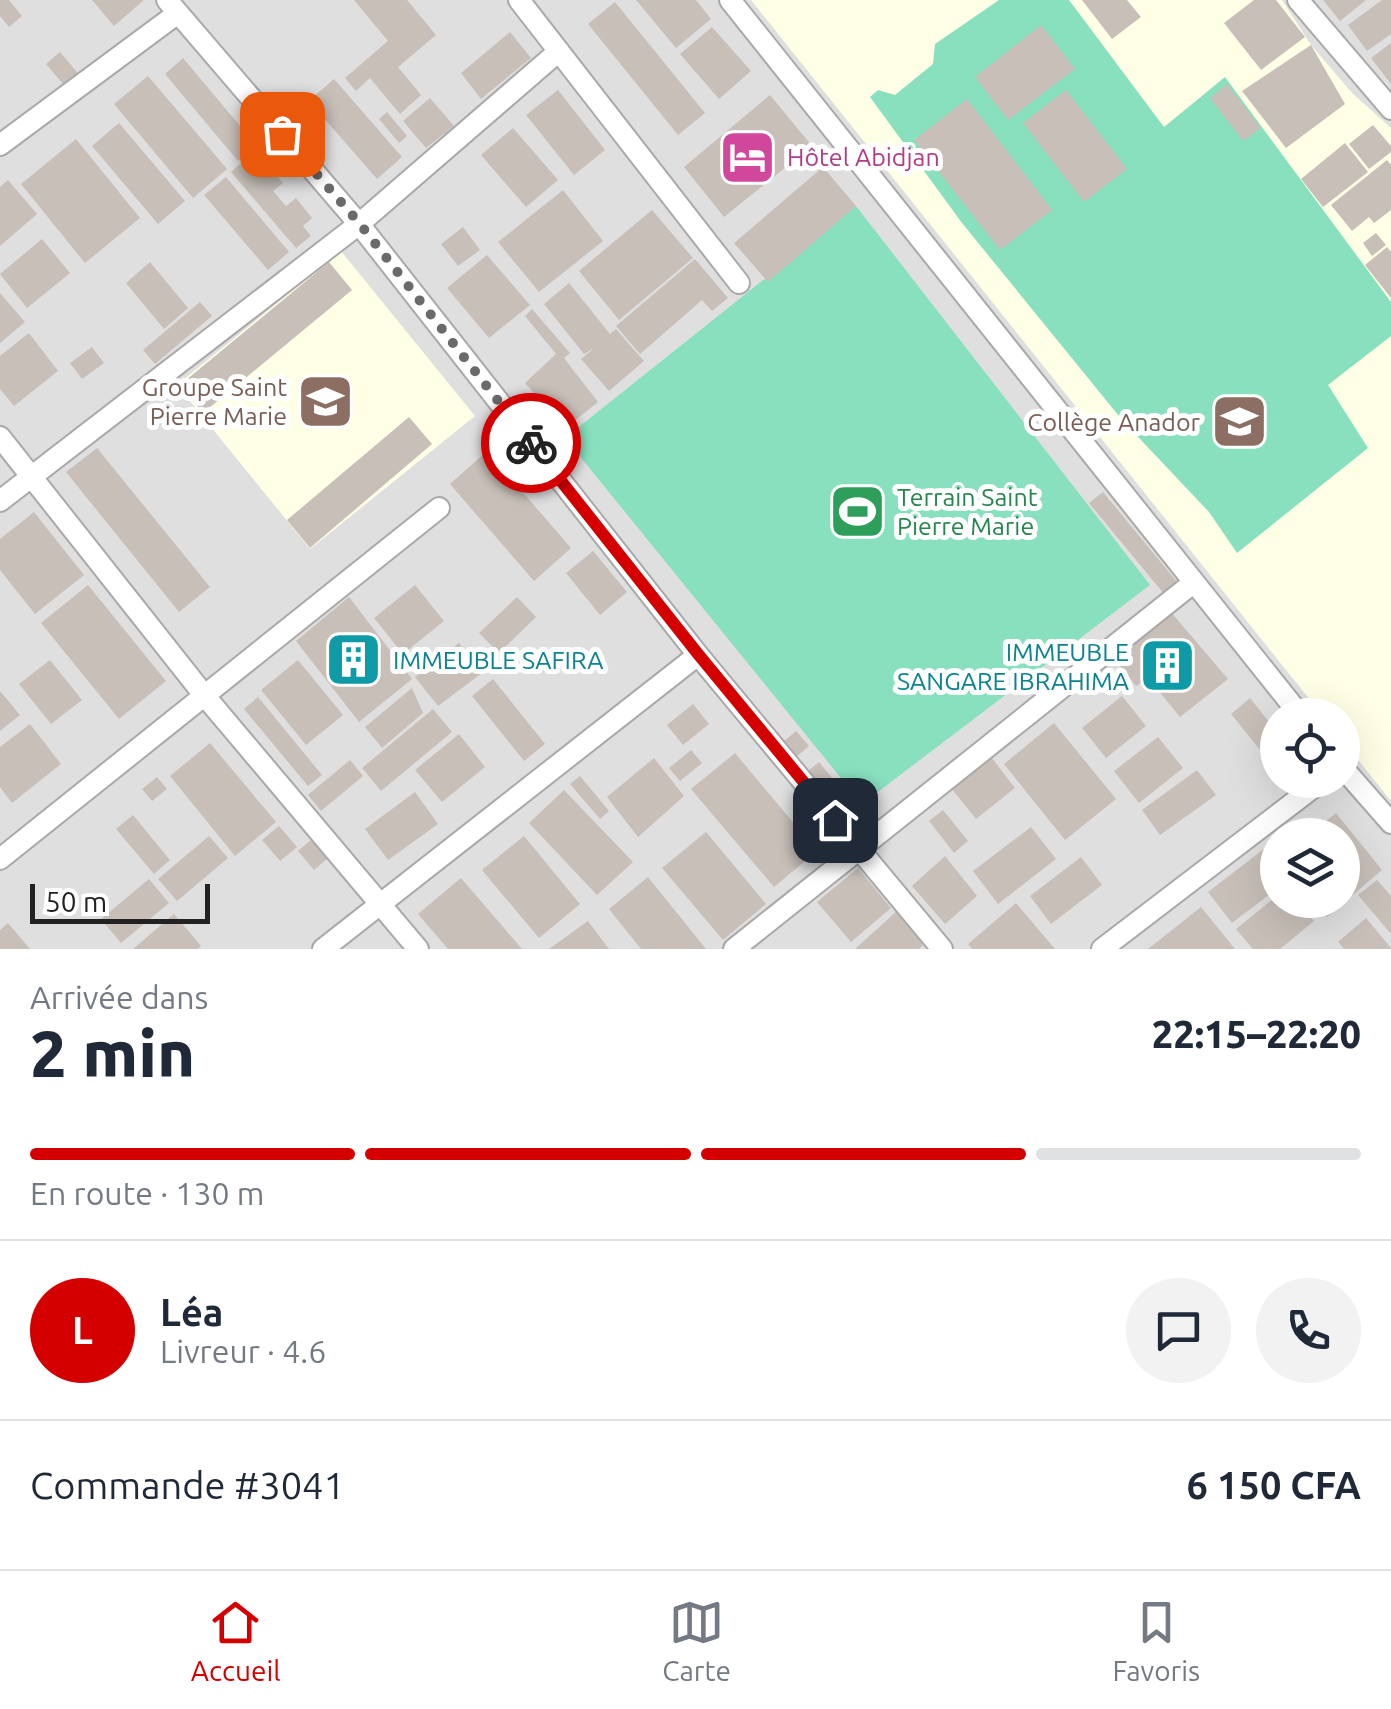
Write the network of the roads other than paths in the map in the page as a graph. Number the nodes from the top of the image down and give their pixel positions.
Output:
1 (519, 0) edge
2 (730, 0) edge
3 (1298, 0) edge
4 (173, 7) edge
5 (559, 51) junction
6 (1391, 109) edge
7 (0, 145) edge
8 (360, 224) junction
9 (739, 283) dead end
10 (0, 437) edge
11 (32, 476) junction
12 (0, 501) edge
13 (438, 508) dead end
14 (1193, 583) junction
15 (698, 654) junction
16 (204, 694) junction
17 (1286, 698) edge
18 (1360, 787) edge
19 (1299, 798) edge
20 (1391, 822) edge
21 (858, 847) junction
22 (0, 859) edge
23 (380, 902) junction
24 (323, 949) edge
25 (418, 949) edge
26 (734, 949) edge
27 (942, 949) edge
28 (1102, 949) edge

1 - 5 street
2 - 14 street
3 - 6 street
4 - 7 street
4 - 8 street
5 - 8 street
5 - 9 street
8 - 11 street
8 - 15 street
10 - 11 street
11 - 12 street
11 - 16 street
13 - 16 street
14 - 17 street
14 - 21 street
15 - 21 street
15 - 23 street
16 - 22 street
16 - 23 street
18 - 20 street
19 - 28 street
21 - 26 street
21 - 27 street
23 - 24 street
23 - 25 street

